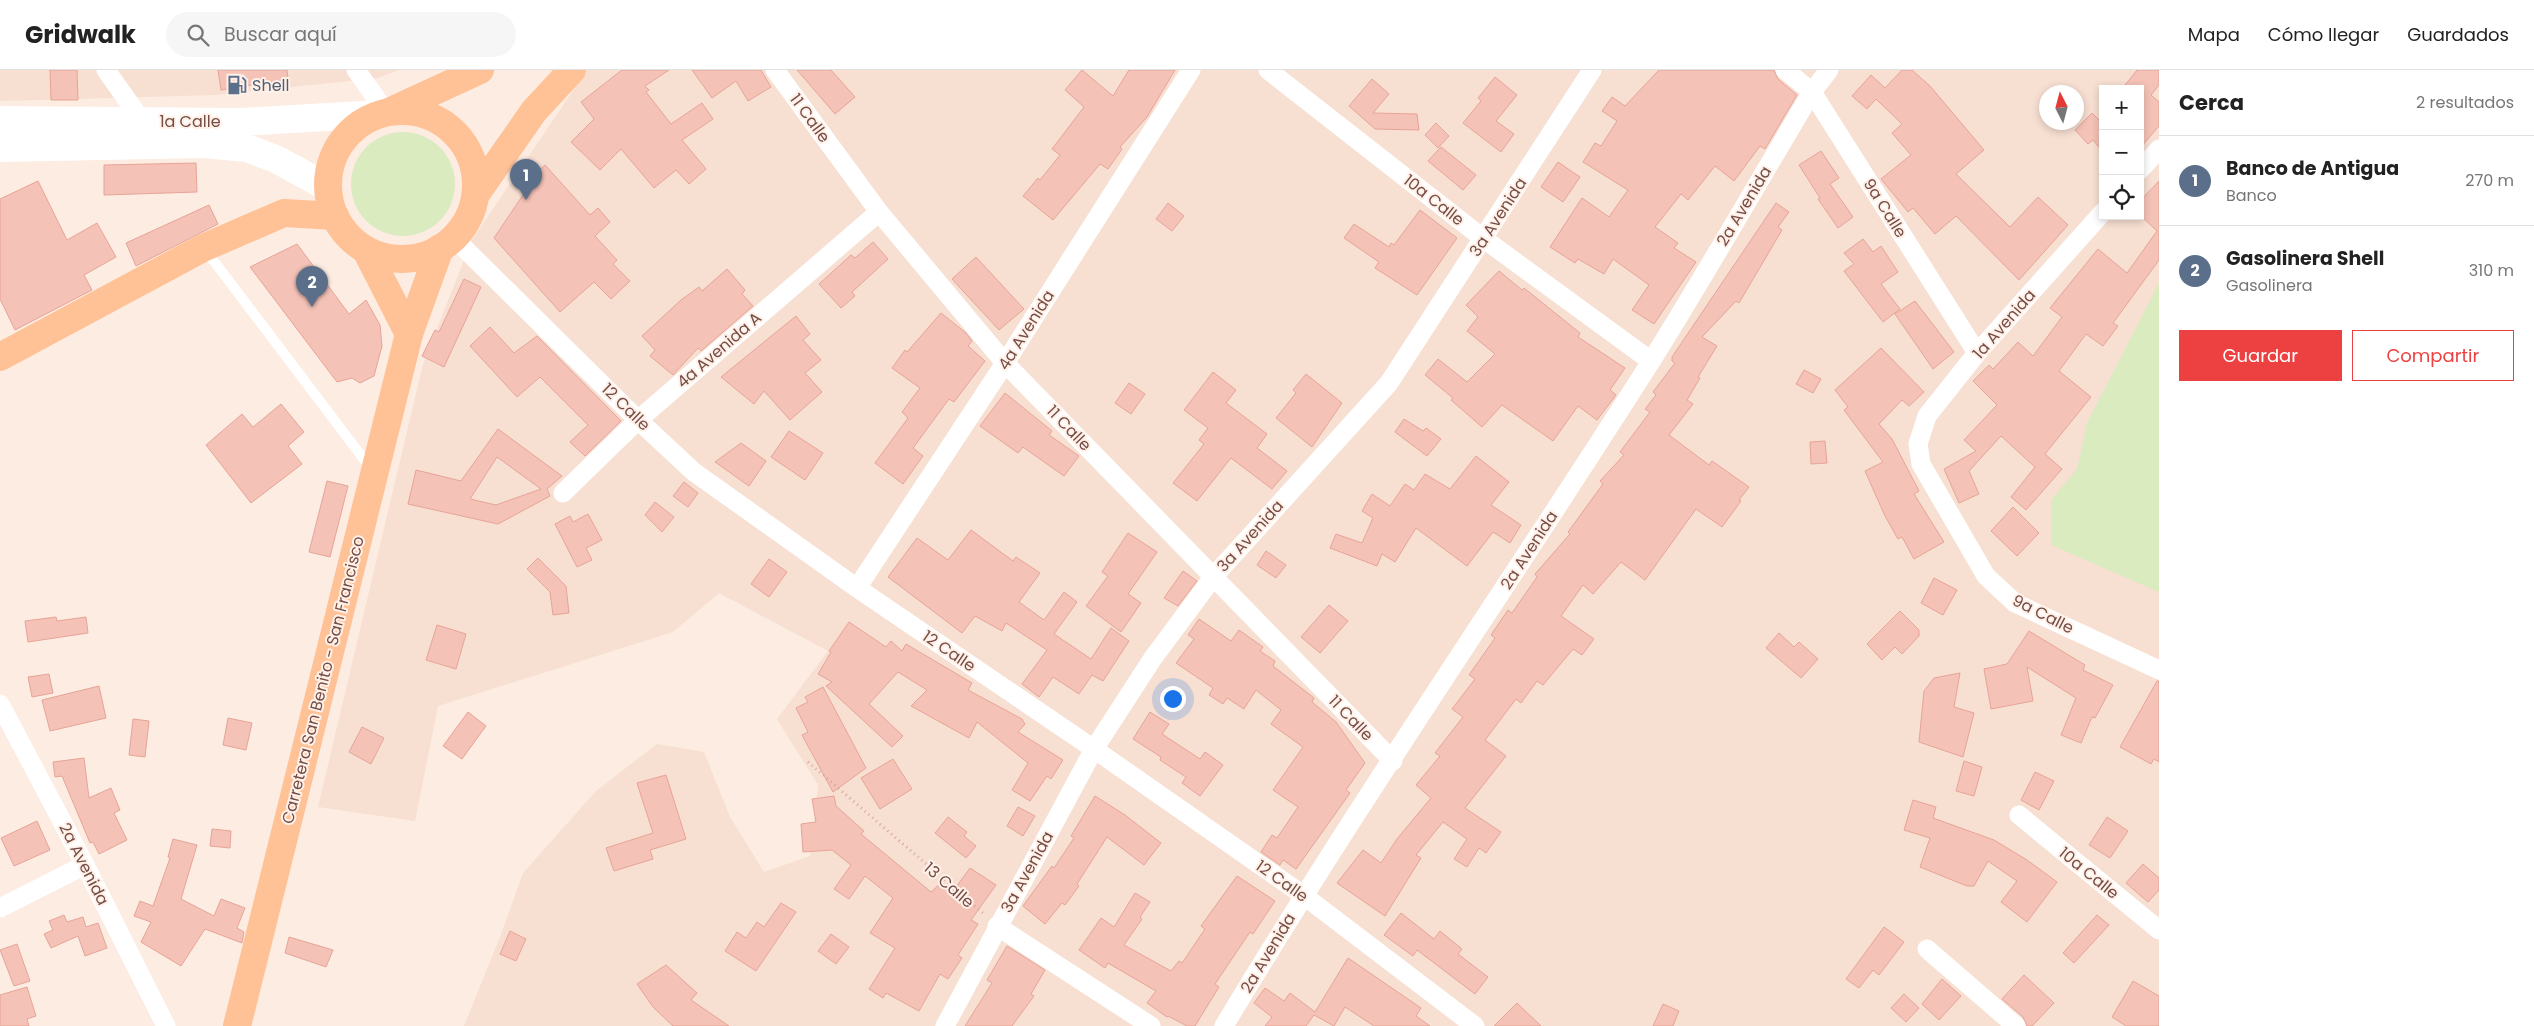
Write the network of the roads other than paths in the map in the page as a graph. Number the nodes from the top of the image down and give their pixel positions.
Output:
1 (106, 70) edge
2 (356, 70) edge
3 (480, 70) edge
4 (572, 70) edge
5 (774, 70) edge
6 (1190, 70) edge
7 (1268, 70) edge
8 (1592, 70) edge
9 (1785, 70) edge
10 (1829, 70) edge
11 (1812, 92) junction
12 (385, 113) junction
13 (0, 120) edge
14 (142, 121) junction
15 (0, 148) edge
16 (2159, 149) edge
17 (2144, 166) edge
18 (327, 187) junction
19 (476, 194) junction
20 (879, 212) junction
21 (334, 216) junction
22 (2099, 216) edge
23 (1484, 239) junction
24 (447, 243) junction
25 (203, 248) junction
26 (366, 250) junction
27 (408, 334) junction
28 (1977, 353) junction
29 (0, 357) edge
30 (1651, 361) junction
31 (1005, 363) junction
32 (638, 420) junction
33 (1918, 444) joint
34 (375, 474) junction
35 (563, 493) dead end
36 (1214, 576) junction
37 (857, 588) junction
38 (2159, 670) edge
39 (0, 704) edge
40 (1094, 749) junction
41 (1393, 761) junction
42 (2020, 815) dead end
43 (85, 865) junction
44 (1303, 895) junction
45 (0, 908) edge
46 (997, 926) junction
47 (2159, 930) edge
48 (1927, 949) dead end
49 (166, 1026) edge
50 (236, 1026) edge
51 (945, 1026) edge
52 (1151, 1026) edge
53 (1224, 1026) edge
54 (1475, 1026) edge
55 (2016, 1026) edge

1 - 14 street
2 - 12 street
3 - 12 main road
4 - 19 main road
5 - 20 street, 11 Calle
6 - 31 street, 4a Avenida
7 - 23 street, 10a Calle
8 - 23 street, 3a Avenida
9 - 11 street, 9a Calle
10 - 11 street, 2a Avenida
11 - 28 street, 9a Calle
11 - 30 street, 2a Avenida
12 - 14 main road, 1a Calle
12 - 18 main road
12 - 19 main road
13 - 14 main road, 1a Calle
15 - 18 main road, 1a Calle
16 - 17 street
18 - 21 main road
19 - 24 main road
20 - 31 street, 11 Calle
20 - 32 street, 4a Avenida A
21 - 25 main road
21 - 26 main road
22 - 28 street, 1a Avenida
23 - 30 street, 10a Calle
23 - 36 street, 3a Avenida
24 - 26 main road
24 - 27 main road, Carretera San Benito - San Francisco
24 - 32 street, 12 Calle
25 - 29 main road
25 - 34 lane
26 - 27 main road
27 - 34 main road, Carretera San Benito - San Francisco
28 - 33 street, 1a Avenida
30 - 41 street, 2a Avenida
31 - 36 street, 11 Calle
31 - 37 street, 4a Avenida
32 - 35 street, 4a Avenida A
32 - 37 street, 12 Calle
33 - 38 street, 9a Calle
34 - 50 main road, Carretera San Benito - San Francisco
36 - 40 street, 3a Avenida
36 - 41 street, 11 Calle
37 - 40 street, 12 Calle
39 - 43 street, 2a Avenida
40 - 44 street, 12 Calle
40 - 46 street, 3a Avenida
41 - 44 street, 2a Avenida
42 - 47 street, 10a Calle
43 - 45 street
43 - 49 street, 2a Avenida
44 - 53 street, 2a Avenida
44 - 54 street, 12 Calle
46 - 51 street, 3a Avenida
46 - 52 street
48 - 55 street

